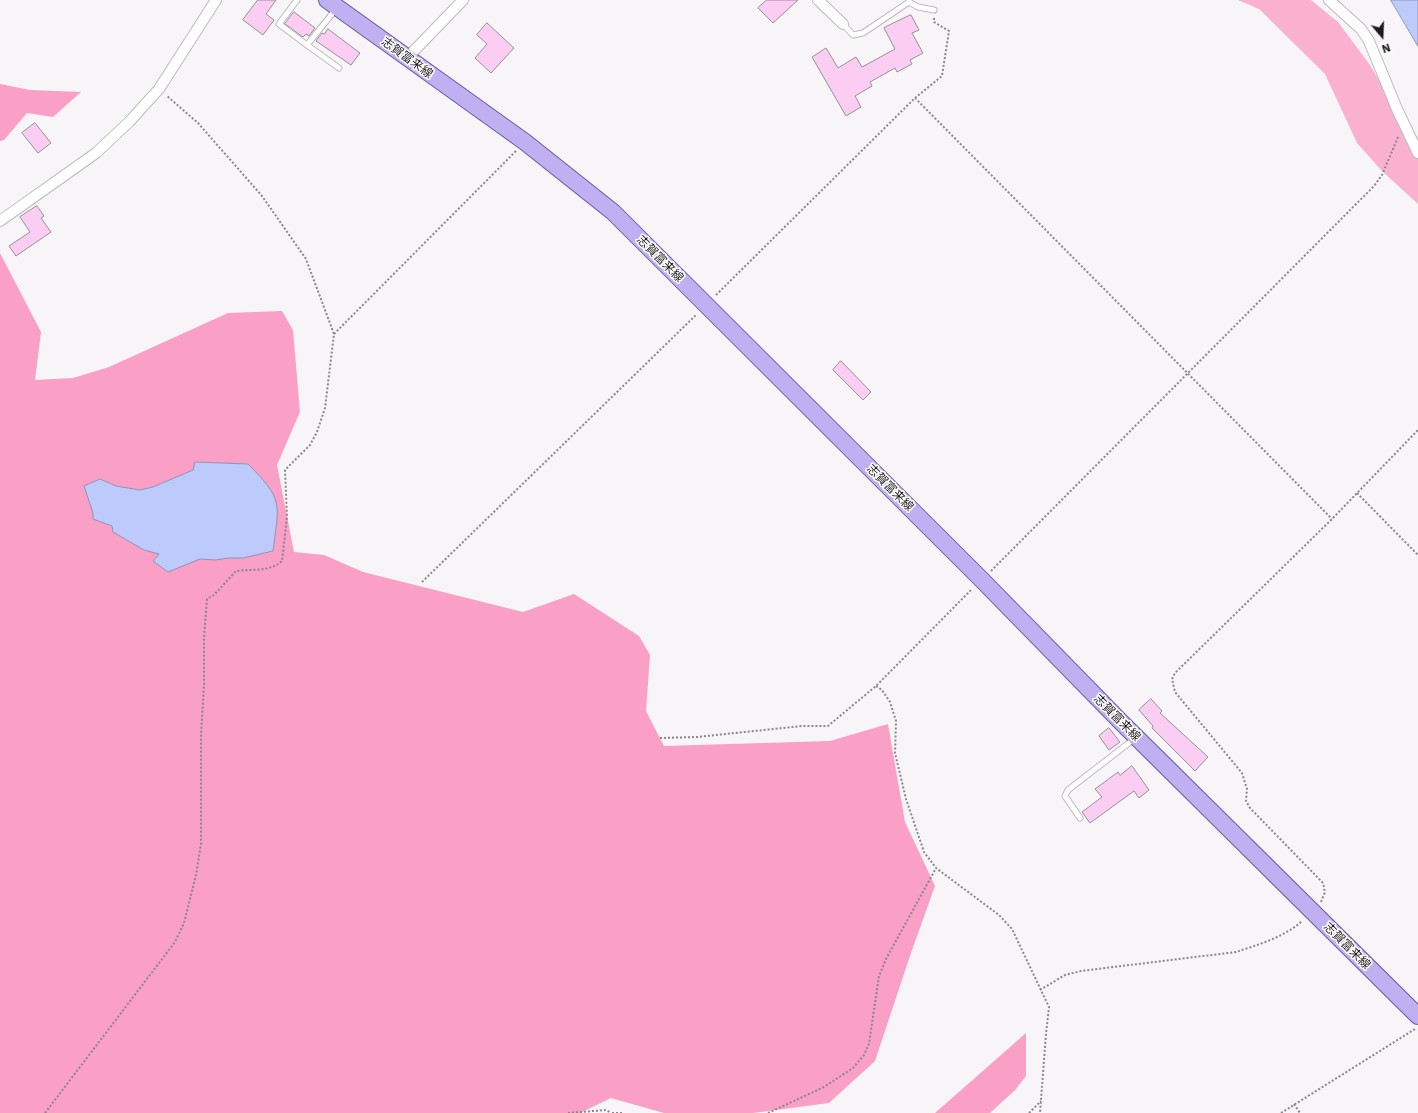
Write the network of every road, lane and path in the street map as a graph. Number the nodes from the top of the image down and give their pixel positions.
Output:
1 (216, 0) edge
2 (463, 0) edge
3 (818, 0) edge
4 (1329, 0) edge
5 (295, 1) edge
6 (908, 1) edge
7 (332, 4) edge
8 (934, 10) joint
9 (843, 24) joint
10 (307, 44) junction
11 (407, 58) junction
12 (339, 68) dead end
13 (159, 89) junction
14 (915, 98) junction
15 (1406, 124) junction
16 (526, 142) junction
17 (1418, 153) edge
18 (0, 221) edge
19 (706, 306) junction
20 (334, 334) junction
21 (1189, 374) junction
22 (1418, 430) edge
23 (1357, 493) junction
24 (1332, 519) junction
25 (1418, 555) edge
26 (982, 580) junction
27 (422, 582) dead end
28 (876, 686) junction
29 (1136, 737) junction
30 (660, 738) dead end
31 (1080, 818) dead end
32 (936, 868) junction
33 (1312, 911) junction
34 (1040, 990) junction
35 (1418, 1016) edge
36 (1418, 1028) edge
37 (1042, 1100) junction
38 (1294, 1104) junction
39 (45, 1113) edge
40 (568, 1113) edge
41 (612, 1113) edge
42 (624, 1113) edge
43 (768, 1113) edge
44 (1029, 1113) edge
45 (1040, 1113) edge
46 (1281, 1113) edge
47 (1300, 1113) edge

1 - 13 street
2 - 11 street
3 - 9 street
4 - 15 street
5 - 10 lane
6 - 8 lane
6 - 9 lane
7 - 10 lane
7 - 11 main road, 志賀富来線
8 - 14 path
10 - 12 lane
11 - 16 main road, 志賀富来線
13 - 18 street
13 - 20 path
14 - 19 path
14 - 21 path
15 - 17 street
15 - 21 path
16 - 19 main road, 志賀富来線
16 - 20 path
19 - 26 main road, 志賀富来線
19 - 27 path
20 - 39 path
21 - 24 path
21 - 26 path
22 - 23 path
23 - 24 path
23 - 25 path
24 - 33 path
26 - 28 path
26 - 29 main road, 志賀富来線
28 - 30 path
28 - 32 path
29 - 31 lane
29 - 33 main road, 志賀富来線
32 - 34 path
32 - 43 path
33 - 34 path
33 - 35 main road, 志賀富来線
34 - 37 path
36 - 38 path
37 - 44 path
37 - 45 path
38 - 46 path
38 - 47 path
40 - 41 path
41 - 42 path

